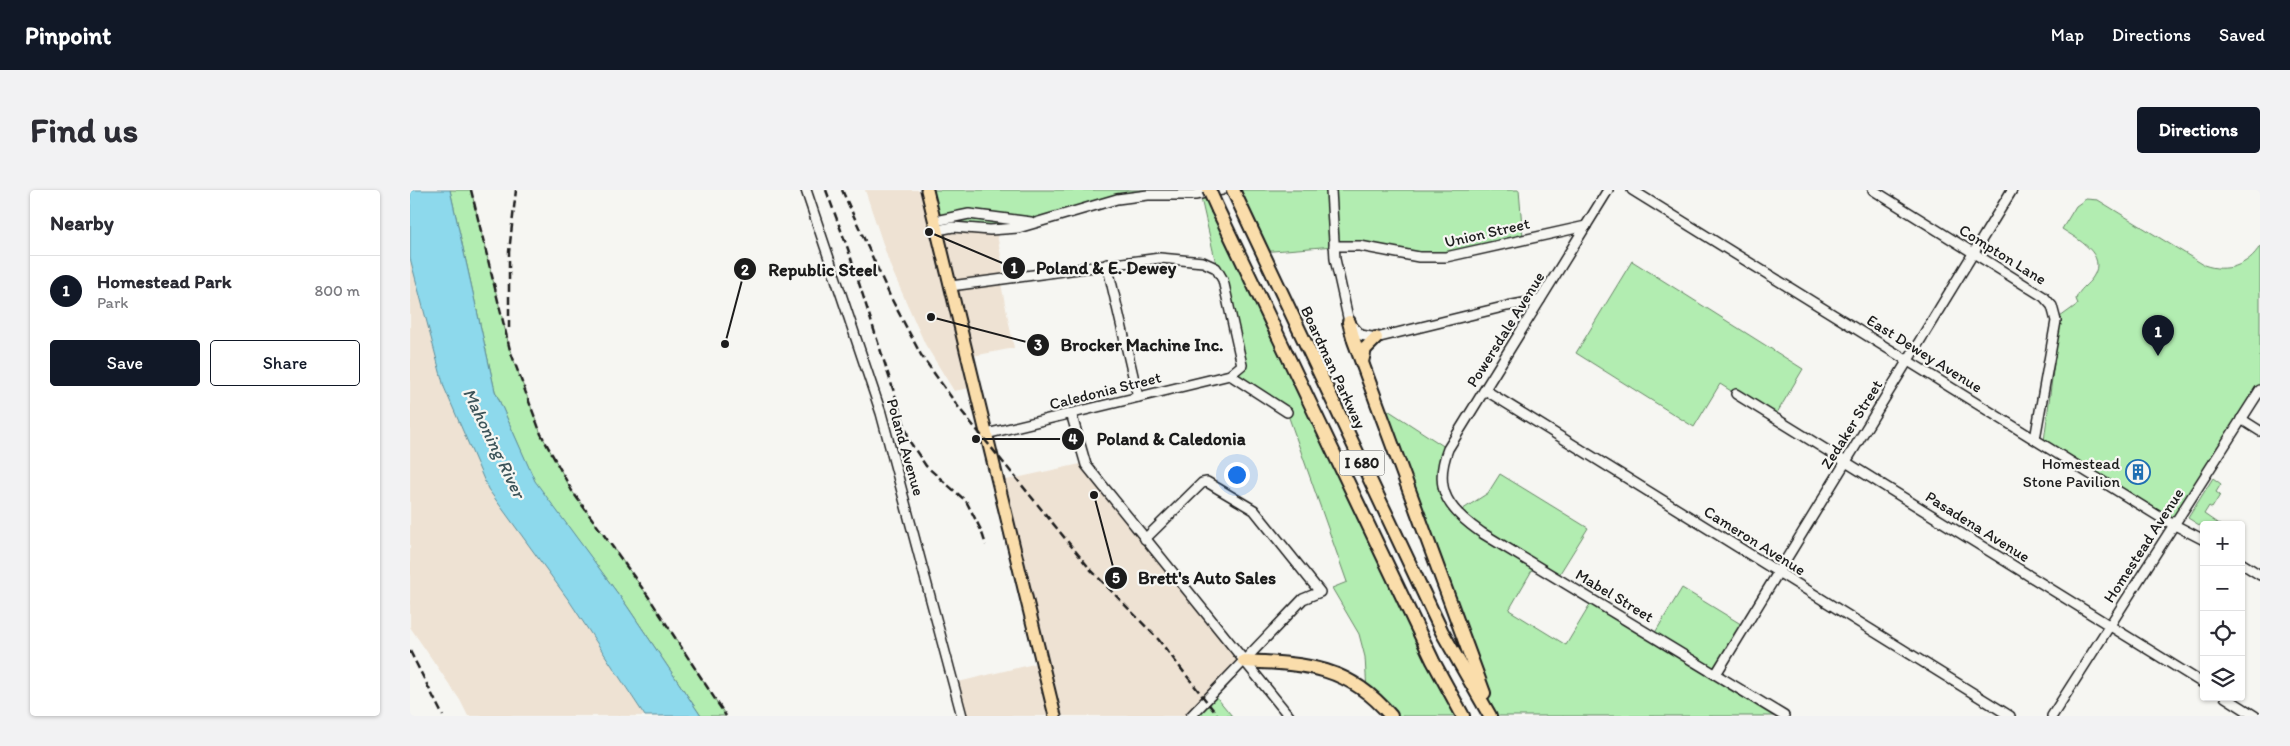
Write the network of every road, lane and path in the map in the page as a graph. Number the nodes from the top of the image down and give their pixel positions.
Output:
1 (806, 190) edge
2 (928, 190) edge
3 (1208, 190) edge
4 (1222, 190) edge
5 (1232, 190) edge
6 (1330, 190) edge
7 (1608, 190) edge
8 (1632, 190) edge
9 (1873, 190) edge
10 (2012, 190) edge
11 (1036, 223) junction
12 (937, 226) junction
13 (1586, 226) junction
14 (1334, 246) junction
15 (1974, 253) junction
16 (1108, 264) junction
17 (951, 286) junction
18 (1540, 300) junction
19 (1349, 322) junction
20 (1376, 338) junction
21 (1908, 360) junction
22 (1362, 362) junction
23 (1230, 375) junction
24 (1485, 390) junction
25 (2260, 390) edge
26 (1736, 394) dead end
27 (1138, 397) junction
28 (1287, 412) dead end
29 (1071, 413) junction
30 (2241, 419) junction
31 (2260, 431) edge
32 (986, 434) junction
33 (2035, 439) junction
34 (1845, 462) junction
35 (1444, 488) joint
36 (2174, 525) junction
37 (2200, 537) edge
38 (1145, 539) junction
39 (2245, 566) edge
40 (1777, 571) junction
41 (2260, 575) edge
42 (2110, 626) junction
43 (1244, 660) junction
44 (1716, 674) junction
45 (2200, 682) edge
46 (2231, 701) edge
47 (962, 716) edge
48 (1055, 716) edge
49 (1191, 716) edge
50 (1289, 716) edge
51 (1391, 716) edge
52 (1463, 716) edge
53 (1490, 716) edge
54 (1494, 716) edge
55 (1784, 716) edge
56 (2010, 716) edge
57 (2052, 716) edge
58 (2255, 716) edge

1 - 47 street, Poland Avenue
2 - 12 main road
3 - 52 highway, I 680, bridge
4 - 11 street
5 - 53 highway, Boardman Parkway / I 680
6 - 14 street
7 - 13 street, Powersdale Avenue
8 - 21 street, East Dewey Avenue
9 - 15 street, Compton Lane
10 - 15 street, Zedaker Street
11 - 12 street
11 - 12 street
12 - 17 main road
13 - 14 street, Union Street
13 - 18 street, Powersdale Avenue
14 - 19 street
15 - 21 street, Zedaker Street
15 - 33 street, Compton Lane
16 - 17 street
16 - 23 street
16 - 27 street
17 - 32 main road
18 - 20 street
18 - 24 street, Powersdale Avenue
19 - 20 street
19 - 22 highway
20 - 22 highway
21 - 33 street, East Dewey Avenue
21 - 34 street, Zedaker Street
22 - 54 highway
23 - 27 street, Caledonia Street
23 - 28 street
24 - 35 street, Powersdale Avenue
24 - 40 street, Cameron Avenue
25 - 30 street, Homestead Avenue
26 - 34 street, Pasadena Avenue
27 - 29 street, Caledonia Street
29 - 32 street, Caledonia Street
29 - 38 street
30 - 31 street
30 - 36 street, Homestead Avenue
32 - 48 main road
33 - 36 street, East Dewey Avenue
34 - 40 street, Zedaker Street
34 - 42 street, Pasadena Avenue
35 - 44 street, Mabel Street
36 - 37 street, East Dewey Avenue
36 - 42 street, Homestead Avenue
38 - 43 street
38 - 43 street
39 - 41 street
40 - 44 street, Zedaker Street
40 - 56 street, Cameron Avenue
42 - 45 street, Pasadena Avenue
42 - 57 street, Homestead Avenue
43 - 49 street
43 - 50 street
43 - 51 highway
44 - 55 street, Mabel Street
46 - 58 street

